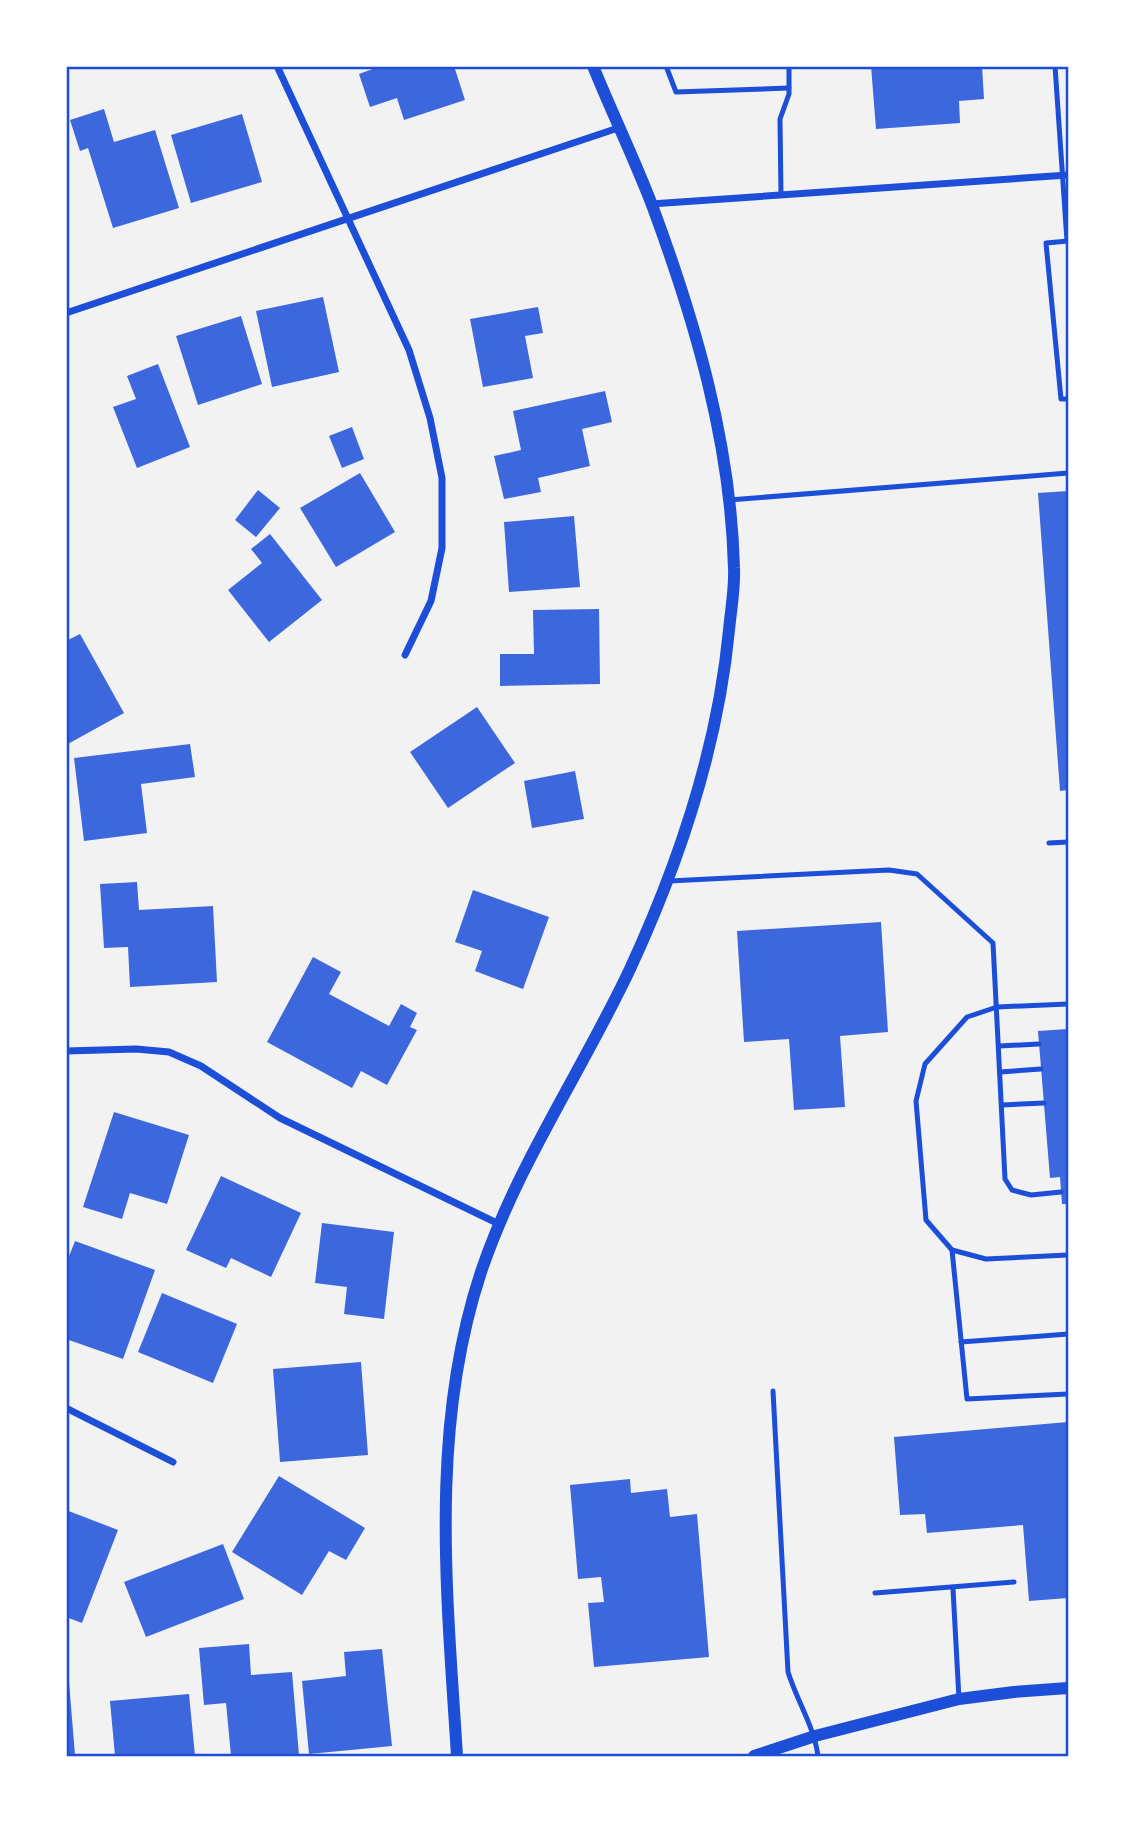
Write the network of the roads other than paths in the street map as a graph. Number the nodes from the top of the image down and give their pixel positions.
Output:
1 (278, 66) edge
2 (593, 66) edge
3 (666, 66) edge
4 (789, 66) edge
5 (1055, 66) edge
6 (789, 88) junction
7 (618, 128) junction
8 (1066, 175) edge
9 (780, 195) junction
10 (651, 204) junction
11 (349, 218) junction
12 (1068, 241) edge
13 (66, 313) edge
14 (1069, 399) edge
15 (1069, 473) edge
16 (729, 500) junction
17 (405, 655) dead end
18 (1069, 842) edge
19 (1049, 844) dead end
20 (666, 881) junction
21 (1069, 1004) edge
22 (998, 1007) junction
23 (1039, 1044) dead end
24 (999, 1046) junction
25 (66, 1051) edge
26 (1041, 1069) dead end
27 (1000, 1072) junction
28 (1044, 1103) dead end
29 (1002, 1105) junction
30 (1061, 1192) dead end
31 (500, 1225) junction
32 (952, 1250) junction
33 (1069, 1255) edge
34 (1069, 1334) edge
35 (961, 1342) junction
36 (773, 1391) dead end
37 (1069, 1394) edge
38 (66, 1408) edge
39 (173, 1462) dead end
40 (1014, 1582) dead end
41 (953, 1588) junction
42 (875, 1593) dead end
43 (1069, 1688) edge
44 (959, 1699) junction
45 (815, 1736) junction
46 (457, 1756) edge
47 (754, 1756) edge
48 (818, 1756) edge

1 - 11 street
2 - 7 street
3 - 6 lane
4 - 6 lane
5 - 8 lane
6 - 9 lane
7 - 10 street
7 - 11 street
8 - 9 street
8 - 12 lane
9 - 10 street
10 - 16 street
11 - 13 street
11 - 17 street
12 - 14 lane
15 - 16 lane
16 - 20 street
18 - 19 lane
20 - 22 lane
20 - 31 street
21 - 22 lane
22 - 24 lane
22 - 32 lane
23 - 24 lane
24 - 27 lane
25 - 31 street
26 - 27 lane
27 - 29 lane
28 - 29 lane
29 - 30 lane
31 - 46 street
32 - 33 lane
32 - 35 lane
34 - 35 lane
35 - 37 lane
36 - 45 lane
38 - 39 street
40 - 41 lane
41 - 42 lane
41 - 44 lane
43 - 44 street
44 - 45 street
45 - 47 street
45 - 48 lane

